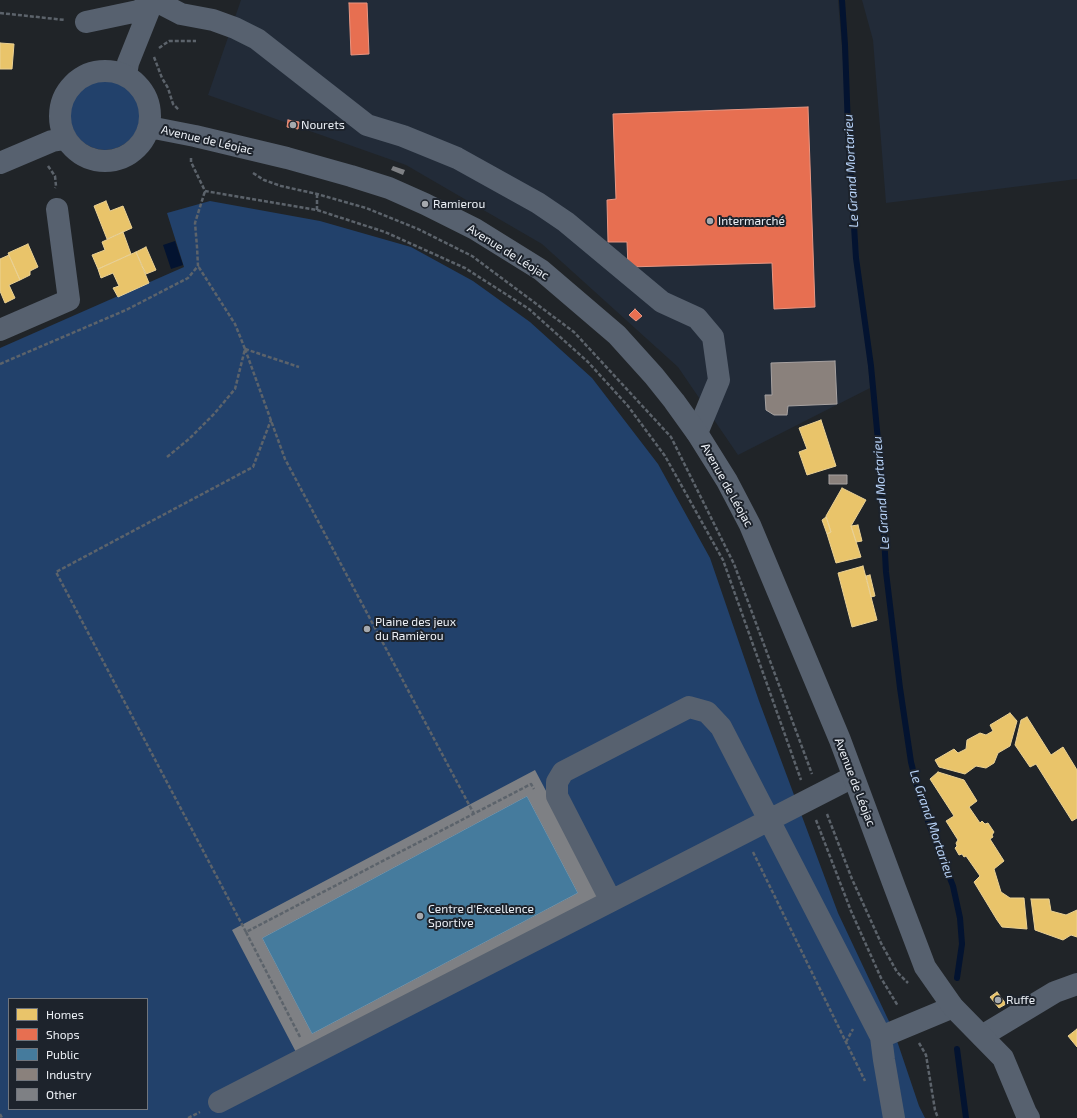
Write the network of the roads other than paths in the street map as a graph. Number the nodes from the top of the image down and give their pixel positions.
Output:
1 (154, 1) edge
2 (86, 22) road end
3 (126, 75) junction
4 (149, 127) junction
5 (65, 139) junction
6 (0, 163) edge
7 (57, 209) dead end
8 (0, 330) edge
9 (697, 433) junction
10 (853, 776) junction
11 (769, 820) junction
12 (611, 901) junction
13 (1077, 984) edge
14 (953, 1007) junction
15 (982, 1036) junction
16 (881, 1037) junction
17 (219, 1102) dead end
18 (894, 1118) edge
19 (1029, 1118) edge

1 - 2 main road
1 - 3 main road
1 - 9 main road
3 - 4 main road
3 - 5 main road
4 - 5 main road
4 - 9 main road, Avenue de Léojac
5 - 6 main road
7 - 8 main road
9 - 10 main road, Avenue de Léojac
10 - 11 main road
10 - 14 main road, Avenue de Léojac
11 - 12 main road
11 - 12 main road
11 - 16 main road
12 - 17 main road
13 - 15 main road
14 - 15 main road, Avenue de Léojac
14 - 16 main road
15 - 19 main road, Avenue de Léojac
16 - 18 main road

